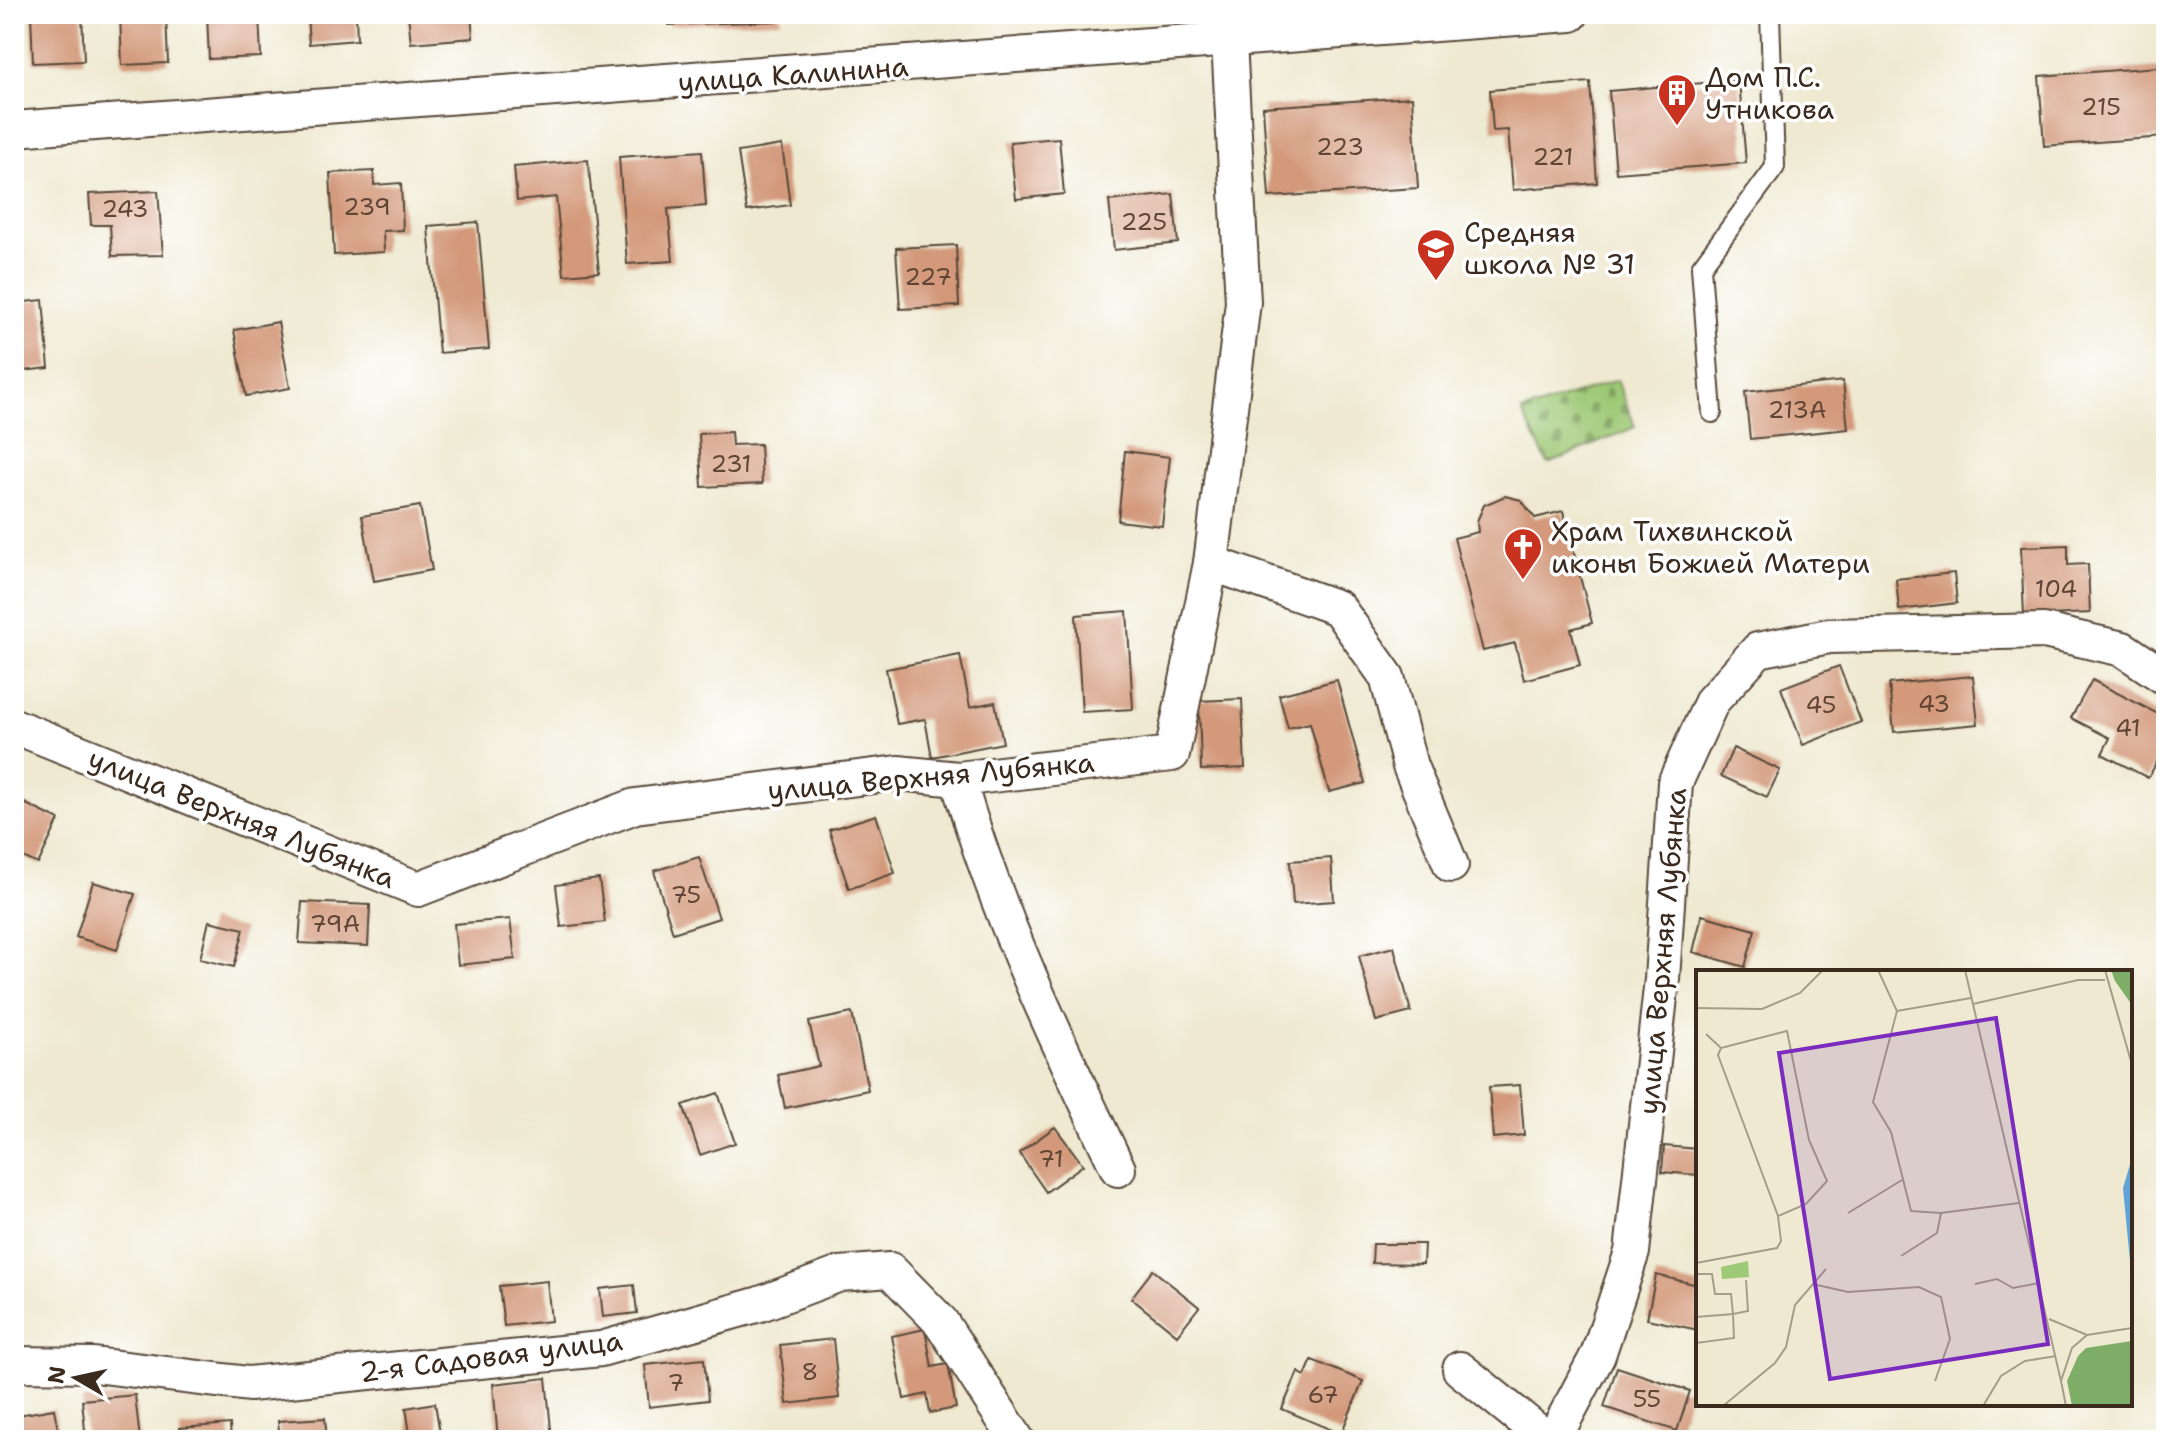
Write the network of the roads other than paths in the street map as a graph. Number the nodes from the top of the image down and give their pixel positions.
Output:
1 (1571, 14) edge
2 (1770, 14) edge
3 (1229, 41) junction
4 (14, 129) edge
5 (1712, 413) dead end
6 (1211, 563) junction
7 (2166, 678) edge
8 (14, 726) edge
9 (958, 779) junction
10 (1451, 865) dead end
11 (1118, 1169) dead end
12 (14, 1364) edge
13 (1460, 1369) dead end
14 (1017, 1440) edge
15 (1550, 1440) edge

1 - 3 street, улица Калинина
2 - 5 lane
3 - 4 street, улица Калинина
3 - 6 street
6 - 9 street, улица Верхняя Лубянка
6 - 10 street
7 - 15 street, улица Верхняя Лубянка
8 - 9 street, улица Верхняя Лубянка
9 - 11 street
12 - 14 street, 2-я Садовая улица
13 - 15 street

